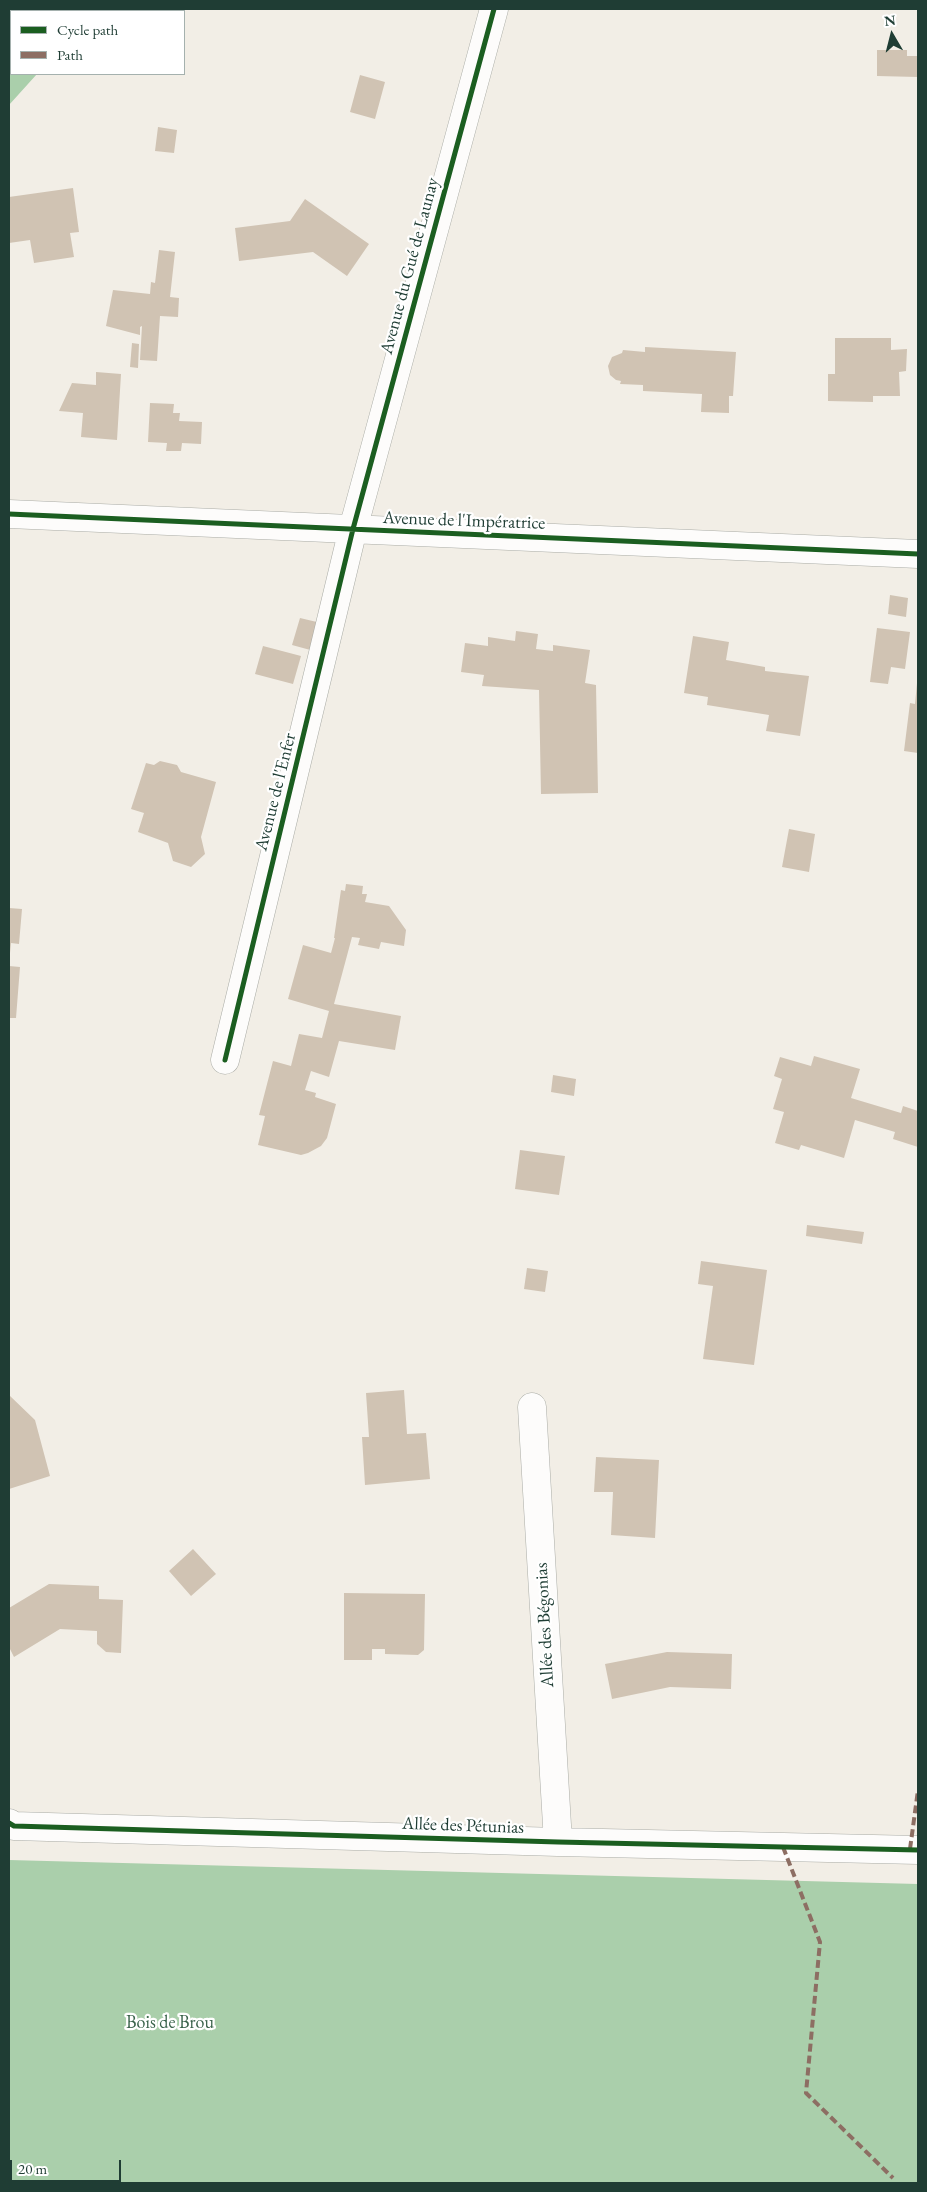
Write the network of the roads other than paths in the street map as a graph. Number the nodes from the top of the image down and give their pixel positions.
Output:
1 (494, 9) edge
2 (9, 514) edge
3 (353, 530) junction
4 (918, 554) edge
5 (224, 1060) dead end
6 (532, 1407) dead end
7 (9, 1822) edge
8 (558, 1842) junction
9 (918, 1850) edge

1 - 3 street, Avenue du Gué de Launay
2 - 3 street, Avenue de l'Impératrice
3 - 4 street, Avenue de l'Impératrice
3 - 5 street, Avenue de l'Enfer
6 - 8 street, Allée des Bégonias
7 - 8 street, Allée des Pétunias
8 - 9 street, Allée des Pétunias

